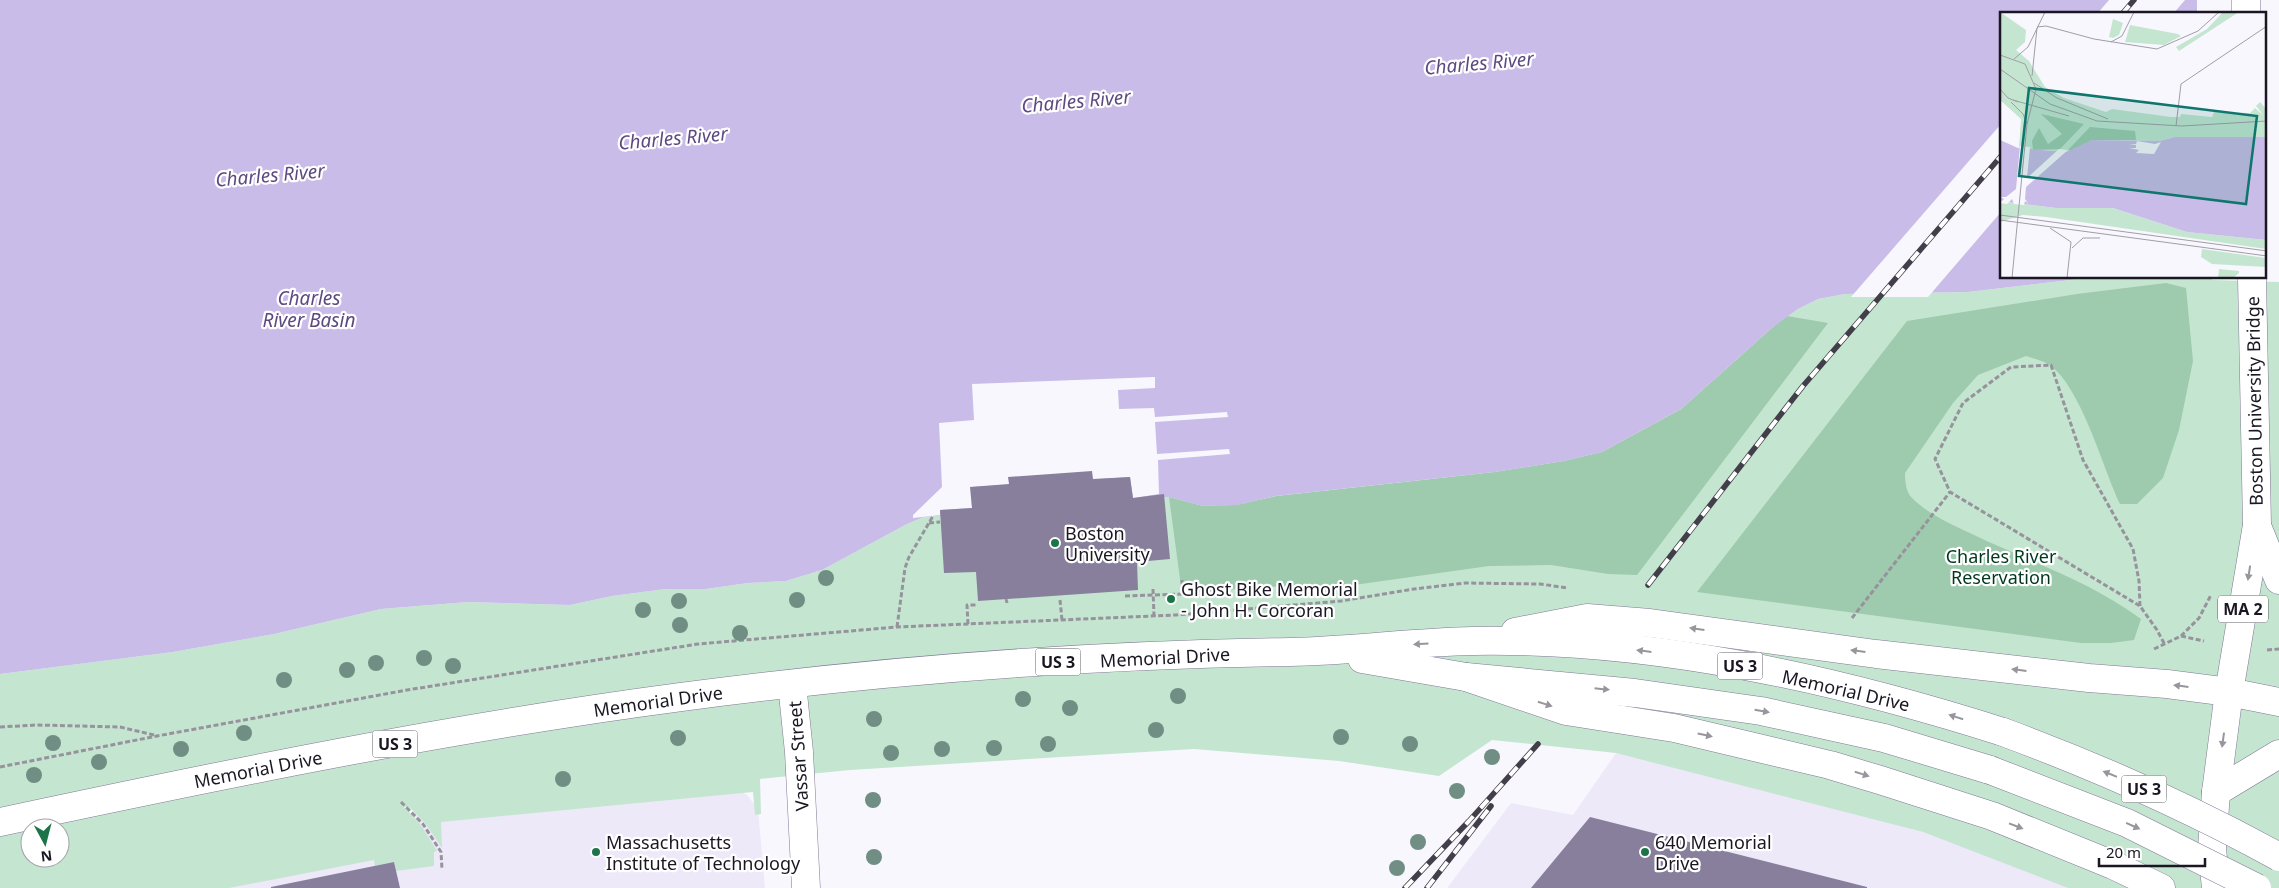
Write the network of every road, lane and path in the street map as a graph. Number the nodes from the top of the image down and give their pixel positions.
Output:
1 (2252, 279) edge
2 (1950, 492) junction
3 (933, 516) dead end
4 (940, 522) dead end
5 (928, 523) junction
6 (2257, 525) junction
7 (1182, 580) dead end
8 (2279, 580) edge
9 (1152, 589) dead end
10 (1153, 594) junction
11 (1125, 596) dead end
12 (2210, 596) dead end
13 (1060, 600) dead end
14 (978, 605) dead end
15 (2140, 606) junction
16 (1154, 616) dead end
17 (1062, 620) dead end
18 (1850, 621) dead end
19 (968, 624) dead end
20 (897, 627) dead end
21 (2181, 636) dead end
22 (1470, 641) junction
23 (2165, 646) dead end
24 (1324, 652) junction
25 (1466, 677) junction
26 (792, 684) junction
27 (2229, 692) junction
28 (2279, 702) edge
29 (0, 727) edge
30 (157, 736) dead end
31 (2279, 754) edge
32 (2216, 792) junction
33 (401, 802) dead end
34 (0, 822) edge
35 (2279, 857) edge
36 (442, 869) dead end
37 (806, 888) edge
38 (2161, 888) edge
39 (2216, 888) edge
40 (2257, 888) edge

1 - 6 main road, Boston University Bridge / MA 2
2 - 15 path
2 - 15 path
2 - 18 path
3 - 5 path
4 - 5 path
5 - 20 path
6 - 8 main road, Boston University Bridge / MA 2
6 -> 27 main road, Boston University Bridge / MA 2
7 - 10 path
9 - 10 path
10 - 11 path
10 - 16 path
12 - 21 path
13 - 17 path
14 - 19 path
15 - 23 path
22 -> 24 main road, Memorial Drive / US 3
27 -> 22 main road
35 -> 22 main road, Memorial Drive / US 3, bridge
24 - 25 main road, Memorial Drive / US 3
24 - 26 main road, Memorial Drive / US 3
25 -> 38 main road
25 -> 40 main road, Memorial Drive / US 3, bridge
26 - 34 main road, Memorial Drive / US 3
26 - 37 main road, Vassar Street
27 - 28 main road
27 -> 32 main road, Boston University Bridge / MA 2
29 - 30 path
31 - 32 main road
32 - 39 main road, MA 2
33 - 36 path

